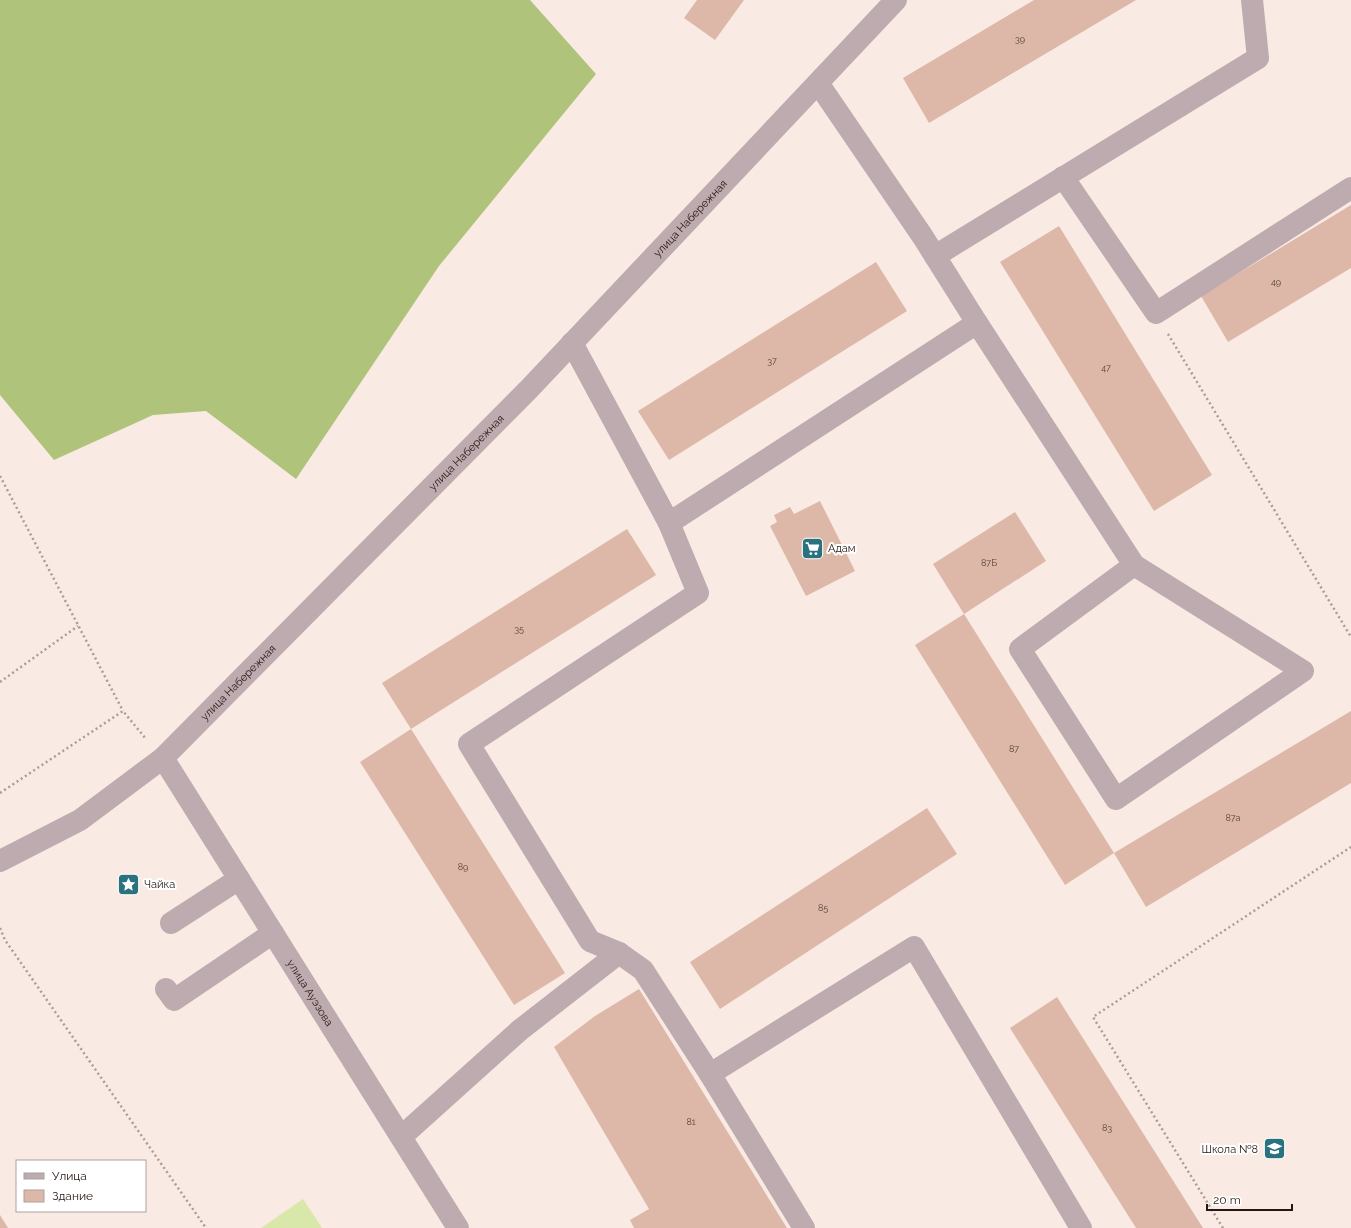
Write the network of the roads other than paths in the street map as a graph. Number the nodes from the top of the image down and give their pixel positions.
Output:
1 (896, 0) edge
2 (1252, 0) edge
3 (818, 83) junction
4 (1063, 177) junction
5 (1351, 188) edge
6 (935, 256) junction
7 (977, 323) junction
8 (572, 343) junction
9 (669, 523) junction
10 (1134, 565) junction
11 (163, 758) junction
12 (0, 861) edge
13 (239, 879) junction
14 (171, 923) dead end
15 (272, 933) junction
16 (619, 953) junction
17 (166, 989) dead end
18 (710, 1074) junction
19 (401, 1137) junction
20 (458, 1228) edge
21 (804, 1228) edge
22 (1081, 1228) edge

1 - 3 street, улица Набережная
2 - 4 street
3 - 6 street
3 - 8 street, улица Набережная
4 - 5 street
4 - 6 street
6 - 7 street
7 - 9 street
7 - 10 street
8 - 9 street
8 - 11 street, улица Набережная
9 - 16 street
10 - 10 street
11 - 12 street, улица Набережная
11 - 13 street, улица Ауэзова
13 - 14 street
13 - 15 street, улица Ауэзова
15 - 17 street
15 - 19 street, улица Ауэзова
16 - 18 street
16 - 19 street
18 - 21 street
18 - 22 street
19 - 20 street, улица Ауэзова

